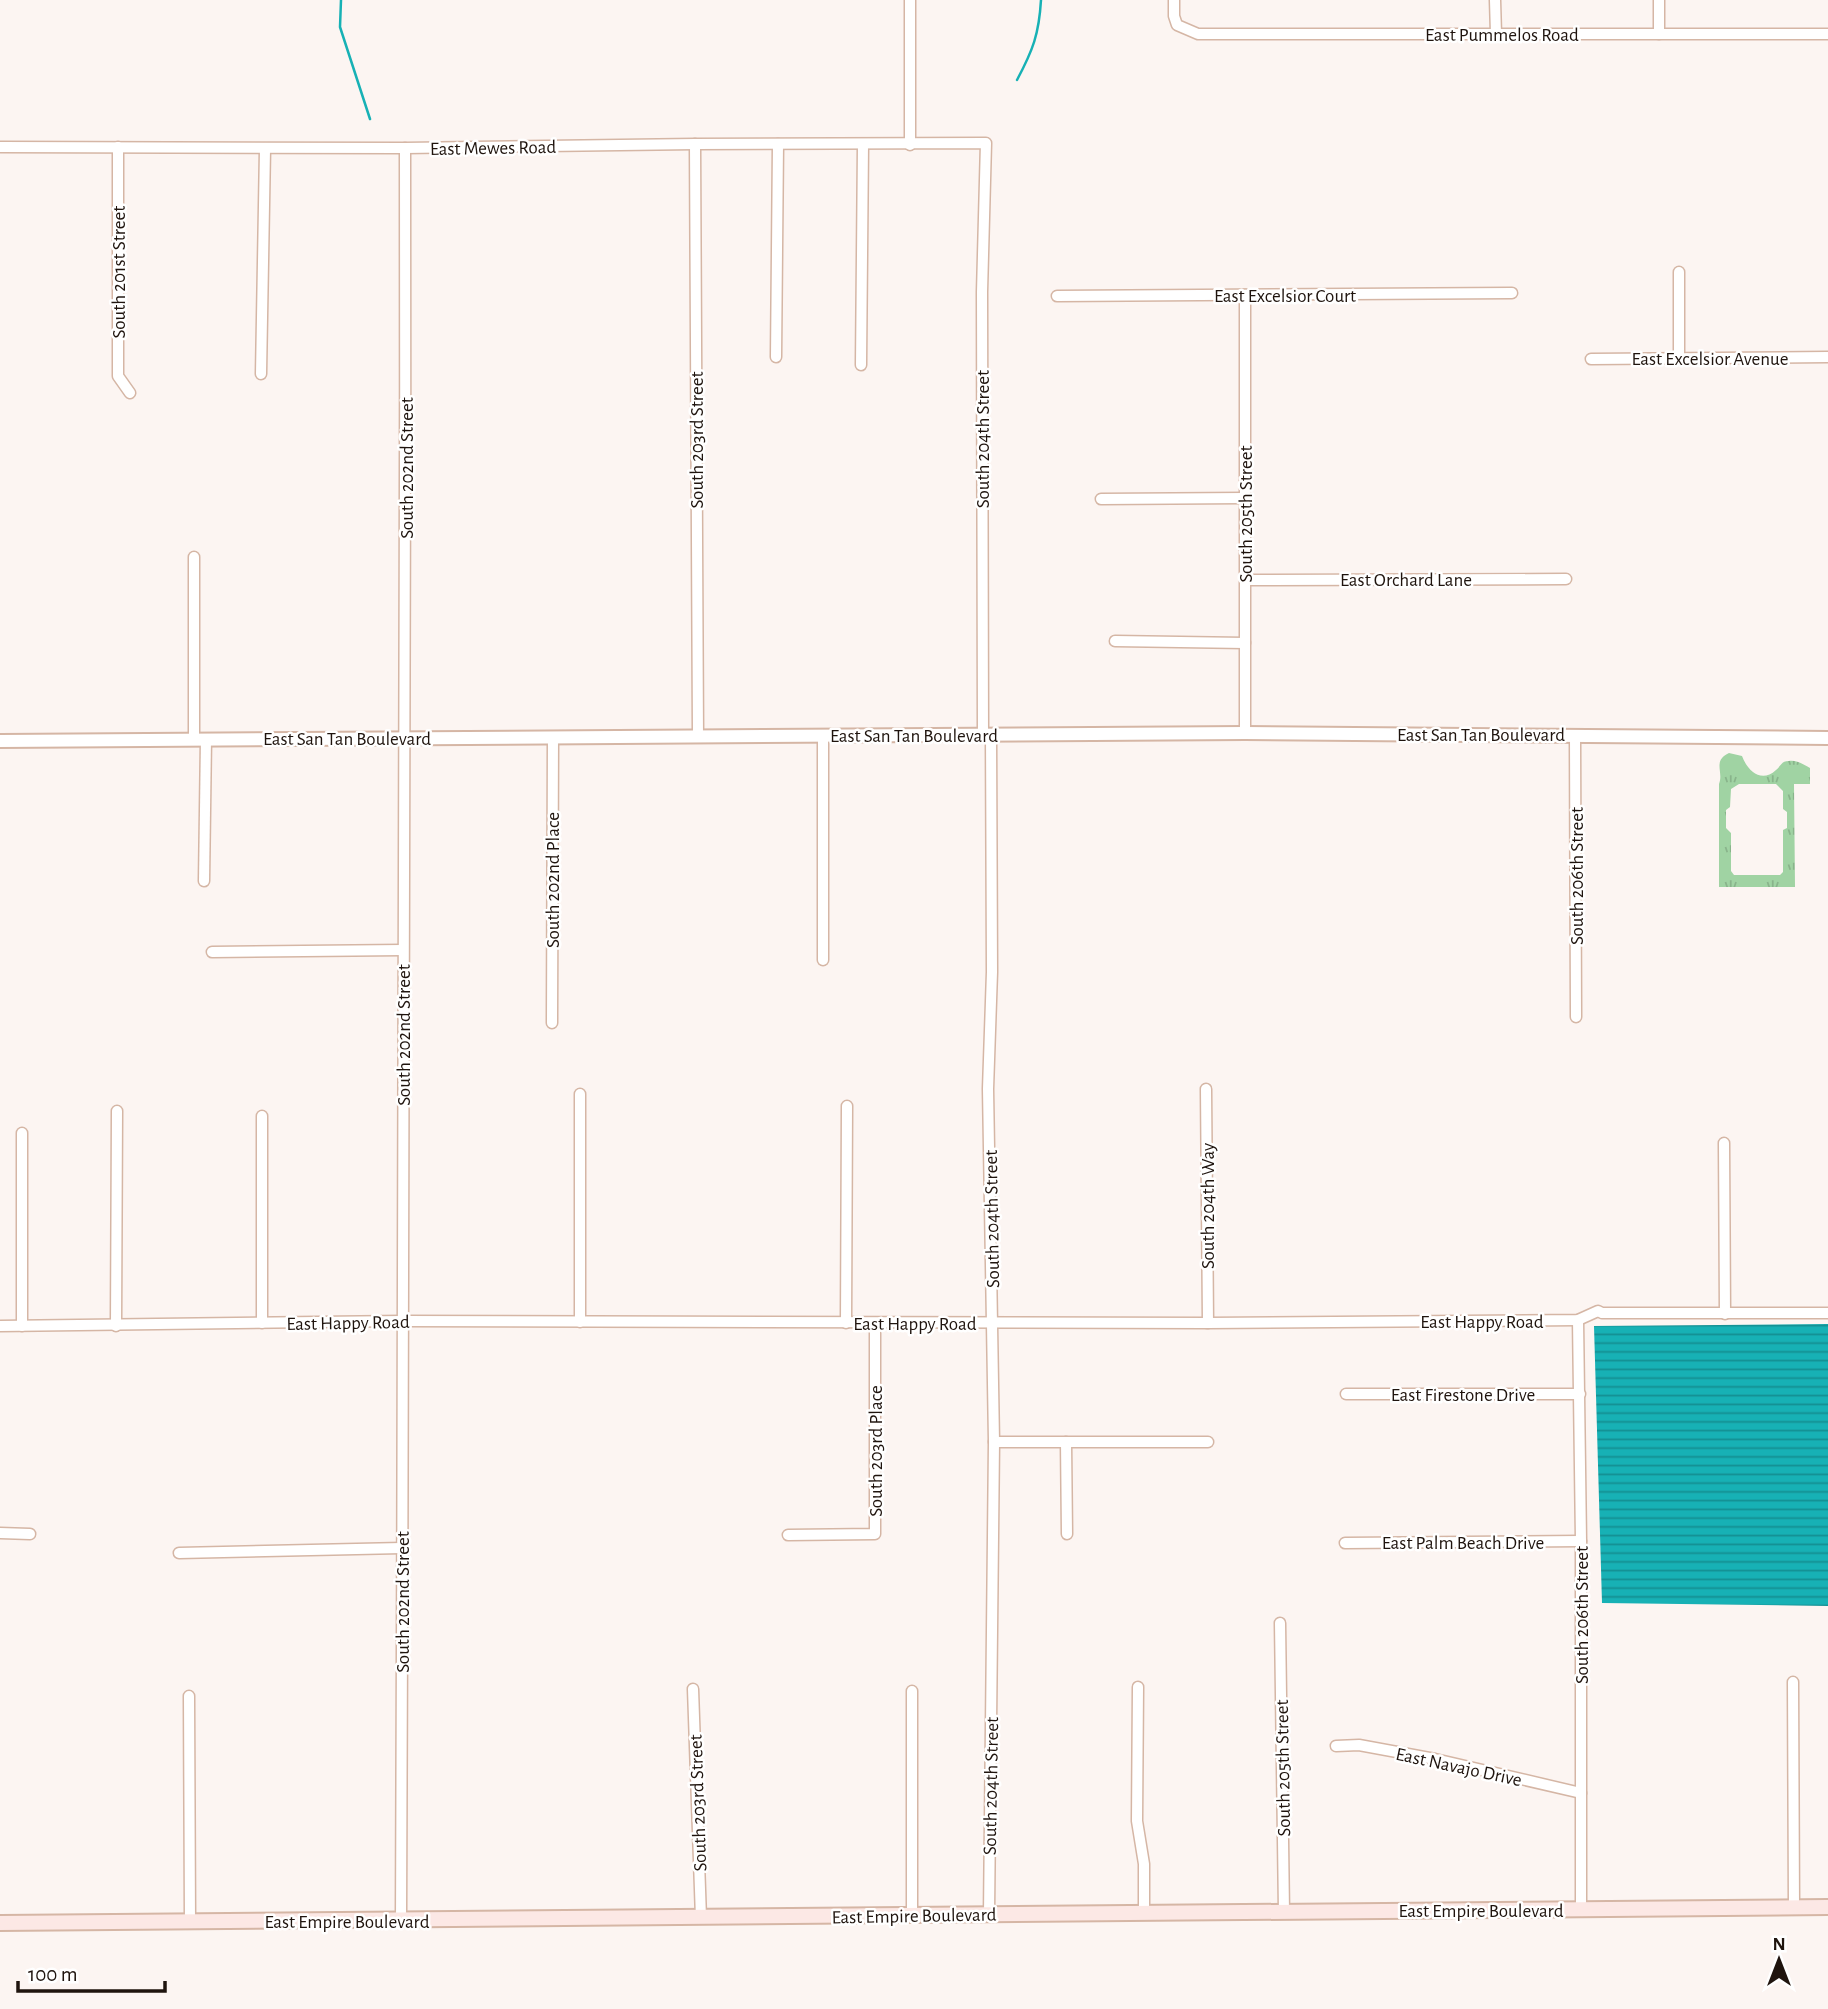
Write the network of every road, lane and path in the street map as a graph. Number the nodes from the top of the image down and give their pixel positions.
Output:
1 (910, 0) edge
2 (1174, 0) edge
3 (1495, 0) edge
4 (1659, 0) edge
5 (1496, 34) junction
6 (1659, 34) junction
7 (1828, 34) edge
8 (695, 144) junction
9 (778, 144) junction
10 (863, 144) junction
11 (986, 144) joint
12 (910, 145) junction
13 (0, 147) edge
14 (118, 147) junction
15 (265, 149) junction
16 (405, 149) junction
17 (1679, 272) dead end
18 (1512, 293) dead end
19 (1245, 295) junction
20 (1058, 296) dead end
21 (775, 357) dead end
22 (1828, 357) edge
23 (1679, 358) junction
24 (1591, 359) dead end
25 (860, 365) dead end
26 (261, 374) dead end
27 (130, 393) dead end
28 (1245, 498) junction
29 (1101, 499) dead end
30 (194, 557) dead end
31 (1566, 579) dead end
32 (1246, 580) junction
33 (1115, 641) dead end
34 (1245, 643) junction
35 (1245, 733) junction
36 (987, 734) junction
37 (823, 735) junction
38 (1575, 735) junction
39 (698, 736) junction
40 (406, 737) junction
41 (553, 737) junction
42 (1828, 738) edge
43 (200, 739) junction
44 (0, 741) edge
45 (204, 881) dead end
46 (403, 950) junction
47 (212, 952) dead end
48 (823, 960) dead end
49 (1576, 1017) dead end
50 (552, 1023) dead end
51 (1206, 1088) dead end
52 (580, 1094) dead end
53 (847, 1106) dead end
54 (117, 1111) dead end
55 (262, 1116) dead end
56 (22, 1133) dead end
57 (1724, 1143) dead end
58 (1828, 1313) edge
59 (1725, 1314) junction
60 (1578, 1320) junction
61 (402, 1321) junction
62 (580, 1322) junction
63 (993, 1322) junction
64 (262, 1323) junction
65 (846, 1323) junction
66 (875, 1323) junction
67 (1208, 1323) junction
68 (0, 1326) edge
69 (22, 1326) junction
70 (116, 1326) junction
71 (1346, 1394) dead end
72 (1580, 1394) junction
73 (994, 1442) junction
74 (1066, 1442) junction
75 (1208, 1442) dead end
76 (0, 1534) edge
77 (30, 1534) dead end
78 (1067, 1534) dead end
79 (788, 1535) dead end
80 (1581, 1541) junction
81 (1345, 1542) dead end
82 (402, 1548) junction
83 (179, 1553) dead end
84 (1280, 1623) dead end
85 (1793, 1682) dead end
86 (1138, 1687) dead end
87 (693, 1689) dead end
88 (912, 1691) dead end
89 (188, 1696) dead end
90 (1336, 1746) dead end
91 (1581, 1793) junction
92 (1794, 1907) junction
93 (1828, 1907) edge
94 (1581, 1909) junction
95 (1284, 1912) junction
96 (1144, 1913) junction
97 (989, 1914) junction
98 (912, 1915) junction
99 (701, 1917) junction
100 (401, 1921) junction
101 (190, 1922) junction
102 (0, 1923) edge

1 - 12 street
2 - 5 street, East Pummelos Road
3 - 5 street
4 - 6 street
5 - 6 street, East Pummelos Road
6 - 7 street, East Pummelos Road
8 - 9 street, East Mewes Road
8 - 16 street, East Mewes Road
8 - 39 street, South 203rd Street
9 - 10 street, East Mewes Road
9 - 21 street
10 - 12 street, East Mewes Road
10 - 25 street
11 - 12 street, East Mewes Road
11 - 36 street, South 204th Street
13 - 14 street, East Mewes Road
14 - 15 street, East Mewes Road
14 - 27 street, South 201st Street
15 - 16 street, East Mewes Road
15 - 26 street
16 - 40 street, South 202nd Street
17 - 23 street
18 - 19 street, East Excelsior Court
19 - 20 street, East Excelsior Court
19 - 28 street, South 205th Street
22 - 23 street, East Excelsior Avenue
23 - 24 street, East Excelsior Avenue
28 - 29 street
28 - 32 street, South 205th Street
30 - 43 street
31 - 32 street, East Orchard Lane
32 - 34 street, South 205th Street
33 - 34 street
34 - 35 street, South 205th Street
35 - 36 street, East San Tan Boulevard
35 - 38 street, East San Tan Boulevard
36 - 37 street, East San Tan Boulevard
36 - 63 street, South 204th Street
37 - 39 street, East San Tan Boulevard
37 - 48 street
38 - 42 street, East San Tan Boulevard
38 - 49 street, South 206th Street
39 - 41 street, East San Tan Boulevard
40 - 41 street, East San Tan Boulevard
40 - 43 street, East San Tan Boulevard
40 - 46 street, South 202nd Street
41 - 50 street, South 202nd Place
43 - 44 street, East San Tan Boulevard
43 - 45 street
46 - 47 street
46 - 61 street, South 202nd Street
51 - 67 street, South 204th Way
52 - 62 street
53 - 65 street
54 - 70 street
55 - 64 street
56 - 69 street
57 - 59 street
58 - 59 street, East Happy Road
59 - 60 street, East Happy Road
60 - 67 street, East Happy Road
60 - 72 street, South 206th Street
61 - 62 street, East Happy Road
61 - 64 street, East Happy Road
61 - 82 street, South 202nd Street
62 - 65 street, East Happy Road
63 - 66 street, East Happy Road
63 - 67 street, East Happy Road
63 - 73 street, South 204th Street
64 - 70 street, East Happy Road
65 - 66 street, East Happy Road
66 - 79 street, South 203rd Place
68 - 69 street, East Happy Road
69 - 70 street, East Happy Road
71 - 72 street, East Firestone Drive
72 - 80 street, South 206th Street
73 - 74 street
73 - 97 street, South 204th Street
74 - 75 street
74 - 78 street
76 - 77 street
80 - 81 street, East Palm Beach Drive
80 - 91 street, South 206th Street
82 - 83 street
82 - 100 street, South 202nd Street
84 - 95 street, South 205th Street
85 - 92 street
86 - 96 street
87 - 99 street, South 203rd Street
88 - 98 street
89 - 101 street
90 - 91 street, East Navajo Drive
91 - 94 street, South 206th Street
92 - 93 main road, East Empire Boulevard
92 - 94 main road, East Empire Boulevard
94 - 95 main road, East Empire Boulevard
95 - 96 main road, East Empire Boulevard
96 - 97 main road, East Empire Boulevard
97 - 98 main road, East Empire Boulevard
98 - 99 main road, East Empire Boulevard
99 - 100 main road, East Empire Boulevard
100 - 101 main road, East Empire Boulevard
101 - 102 main road, East Empire Boulevard

